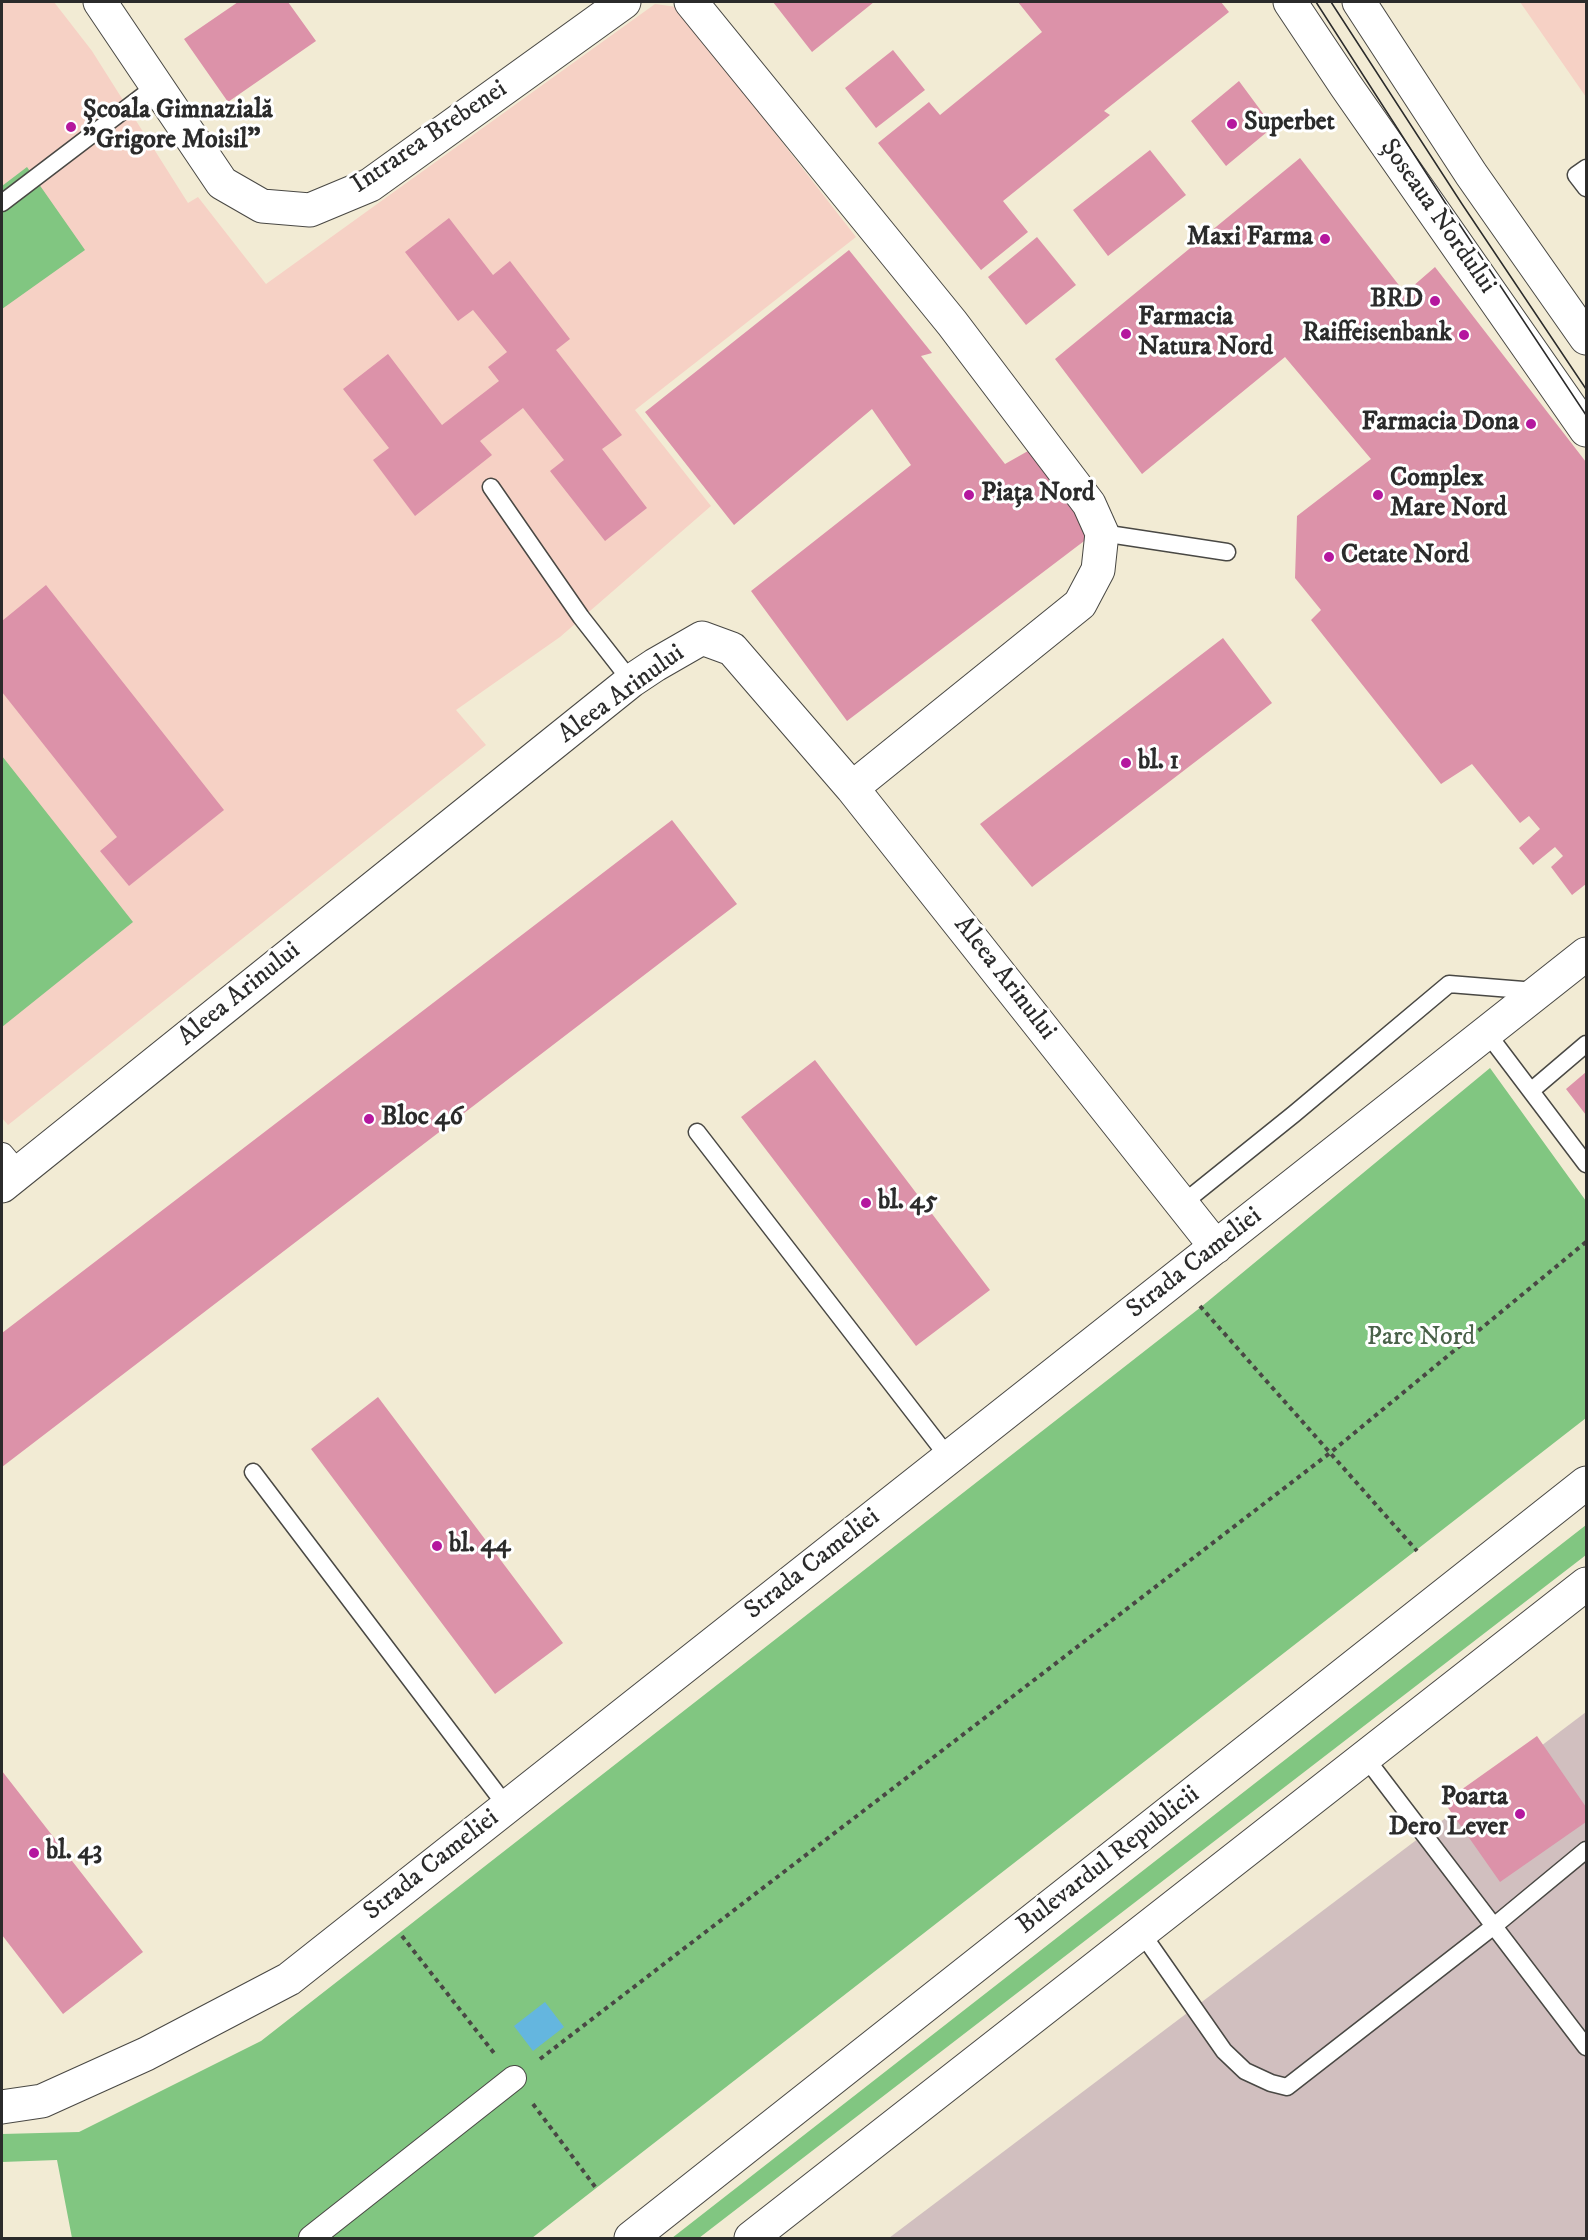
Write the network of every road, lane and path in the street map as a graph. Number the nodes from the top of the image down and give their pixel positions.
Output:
1 (100, 2) edge
2 (624, 2) edge
3 (691, 2) edge
4 (1290, 2) edge
5 (1359, 2) edge
6 (157, 85) junction
7 (1587, 168) edge
8 (1587, 188) edge
9 (2, 203) edge
10 (1587, 338) edge
11 (1587, 430) edge
12 (491, 487) dead end
13 (1102, 533) junction
14 (1227, 552) dead end
15 (631, 681) junction
16 (852, 788) junction
17 (1587, 954) edge
18 (1540, 991) junction
19 (1487, 1033) junction
20 (1587, 1044) edge
21 (1532, 1090) junction
22 (698, 1132) dead end
23 (1587, 1164) edge
24 (7, 1172) edge
25 (1182, 1204) junction
26 (1587, 1242) edge
27 (1216, 1247) junction
28 (1176, 1278) junction
29 (1330, 1453) junction
30 (949, 1458) junction
31 (253, 1472) dead end
32 (1587, 1483) edge
33 (1417, 1551) dead end
34 (1587, 1584) edge
35 (1365, 1757) junction
36 (507, 1807) junction
37 (1587, 1850) edge
38 (380, 1907) junction
39 (1494, 1926) junction
40 (1141, 1932) junction
41 (1587, 2047) edge
42 (514, 2078) junction
43 (2, 2107) edge
44 (596, 2188) dead end
45 (311, 2238) edge
46 (631, 2238) edge
47 (751, 2238) edge

1 - 6 street, Intrarea Brebenei
2 - 6 street, Intrarea Brebenei
3 - 13 street
4 - 11 street, Șoseaua Nordului
5 - 10 street, Șoseaua Nordului
6 - 9 lane
7 - 8 lane
12 - 15 lane
13 - 14 lane
13 - 16 street
15 - 16 street, Aleea Arinului
15 - 24 street, Aleea Arinului
16 - 25 street, Aleea Arinului
17 - 18 street, Strada Cameliei
18 - 19 street, Strada Cameliei
18 - 25 lane
19 - 21 lane
19 - 27 street, Strada Cameliei
20 - 21 lane
21 - 23 lane
22 - 30 lane
25 - 27 street, Aleea Arinului
26 - 29 path
27 - 28 street, Strada Cameliei
28 - 29 path
28 - 30 street, Strada Cameliei
29 - 33 path
29 - 42 path
30 - 36 street, Strada Cameliei
31 - 36 lane
32 - 46 street, Bulevardul Republicii
34 - 35 street
35 - 39 lane
35 - 40 street
36 - 38 street, Strada Cameliei
37 - 39 lane
38 - 42 path
38 - 43 street, Strada Cameliei
39 - 40 lane
39 - 41 lane
40 - 47 street
42 - 44 path
42 - 45 street

